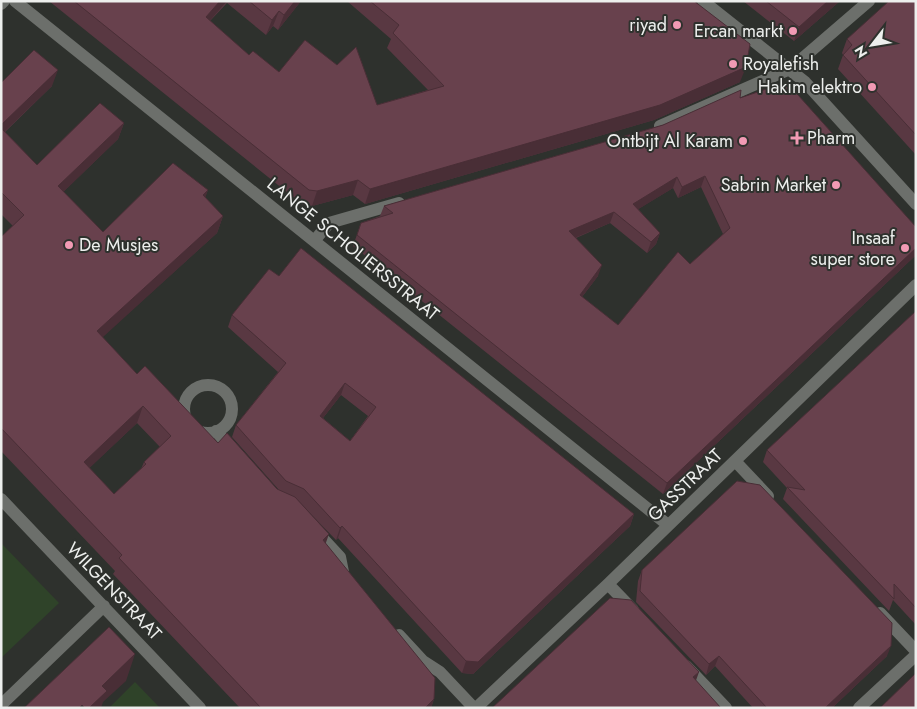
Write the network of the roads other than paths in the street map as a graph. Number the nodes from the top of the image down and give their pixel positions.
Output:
1 (4, 1) edge
2 (15, 1) edge
3 (703, 1) edge
4 (869, 1) edge
5 (1, 4) edge
6 (790, 69) junction
7 (647, 130) edge
8 (413, 198) edge
9 (916, 204) edge
10 (315, 240) junction
11 (916, 285) edge
12 (216, 431) dead end
13 (240, 459) edge
14 (735, 461) junction
15 (1, 498) edge
16 (775, 503) edge
17 (307, 522) edge
18 (668, 525) junction
19 (350, 583) edge
20 (608, 584) junction
21 (869, 602) edge
22 (104, 606) junction
23 (640, 618) edge
24 (390, 626) edge
25 (916, 651) edge
26 (916, 655) edge
27 (679, 659) edge
28 (1, 705) edge
29 (200, 708) edge
30 (475, 708) edge
31 (726, 708) edge
32 (859, 708) edge

1 - 5 street
2 - 10 street, LANGE SCHOLIERSSTRAAT
3 - 6 street
4 - 6 street
6 - 7 street
6 - 9 street
8 - 10 street
10 - 18 street, LANGE SCHOLIERSSTRAAT
11 - 14 street, GASSTRAAT
12 - 13 street
14 - 16 street
14 - 18 street, GASSTRAAT
15 - 22 street, WILGENSTRAAT
17 - 19 street
18 - 20 street, GASSTRAAT
20 - 23 street
20 - 30 street, GASSTRAAT
21 - 25 street
22 - 28 street
22 - 29 street, WILGENSTRAAT
24 - 30 street
26 - 32 street
27 - 31 street

